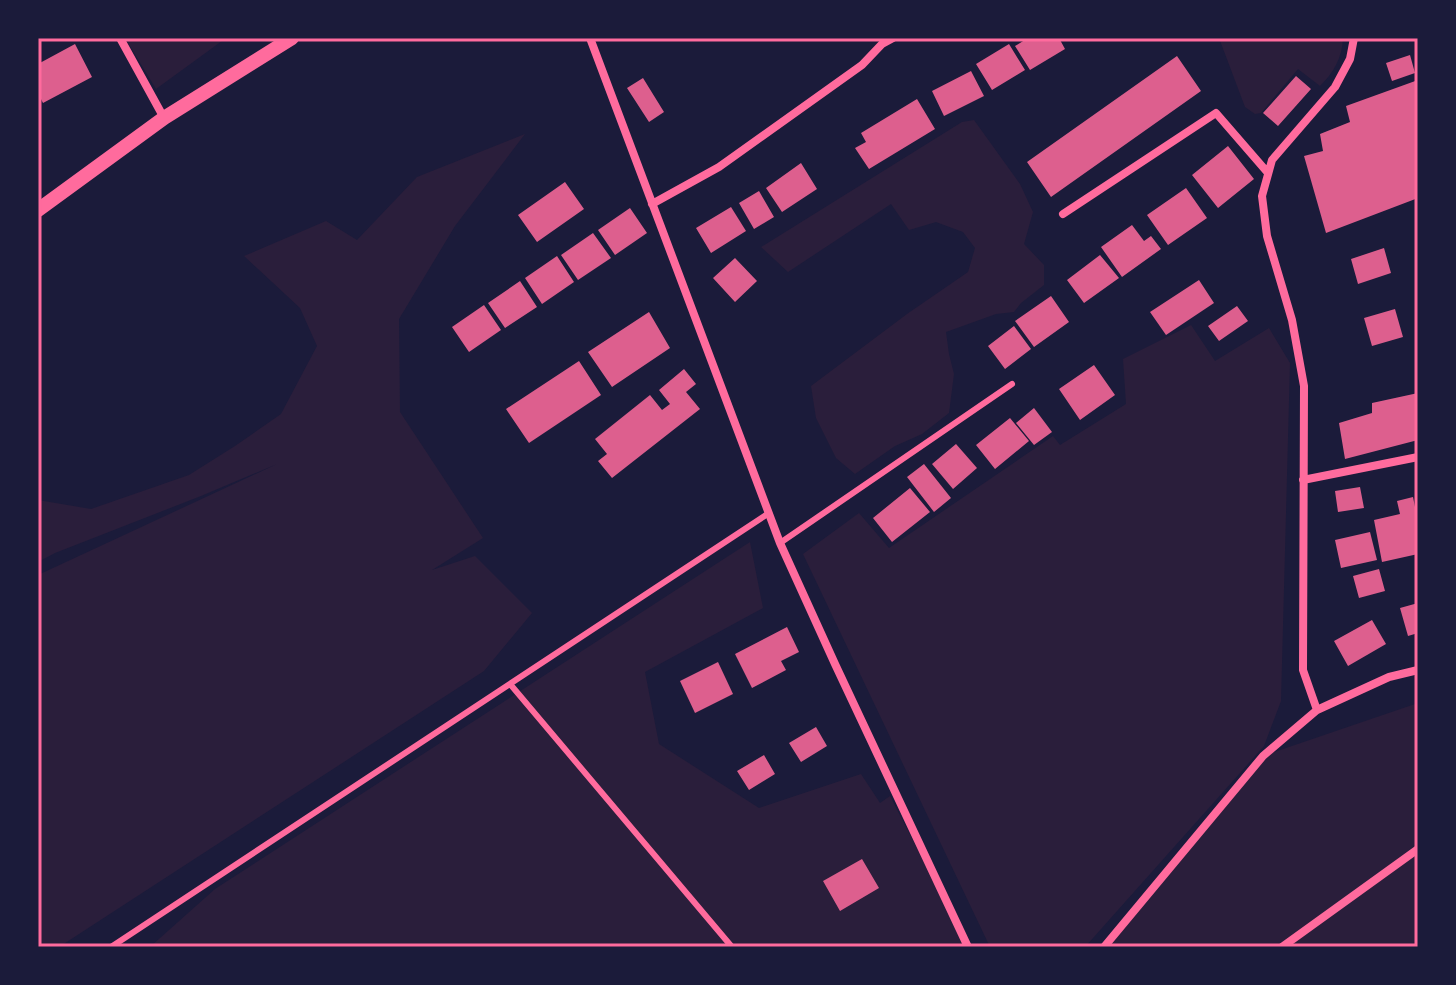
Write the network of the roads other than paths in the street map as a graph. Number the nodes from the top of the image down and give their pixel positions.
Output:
1 (120, 38) edge
2 (292, 38) edge
3 (590, 38) edge
4 (893, 38) edge
5 (1354, 38) edge
6 (164, 118) junction
7 (1268, 173) junction
8 (652, 204) junction
9 (38, 210) edge
10 (1063, 214) dead end
11 (1012, 384) dead end
12 (1418, 457) edge
13 (1303, 480) junction
14 (769, 513) junction
15 (780, 543) junction
16 (1418, 670) edge
17 (510, 684) junction
18 (1317, 710) junction
19 (1418, 849) edge
20 (111, 947) edge
21 (732, 947) edge
22 (968, 947) edge
23 (1104, 947) edge
24 (1282, 947) edge

1 - 6 street
2 - 6 street
3 - 8 street
4 - 8 street
5 - 7 street
6 - 9 street
7 - 10 street
7 - 13 street
8 - 14 street
11 - 15 lane
12 - 13 street
13 - 18 street
14 - 15 street
14 - 17 lane
15 - 22 street
16 - 18 street
17 - 20 lane
17 - 21 lane
18 - 23 street
19 - 24 street

